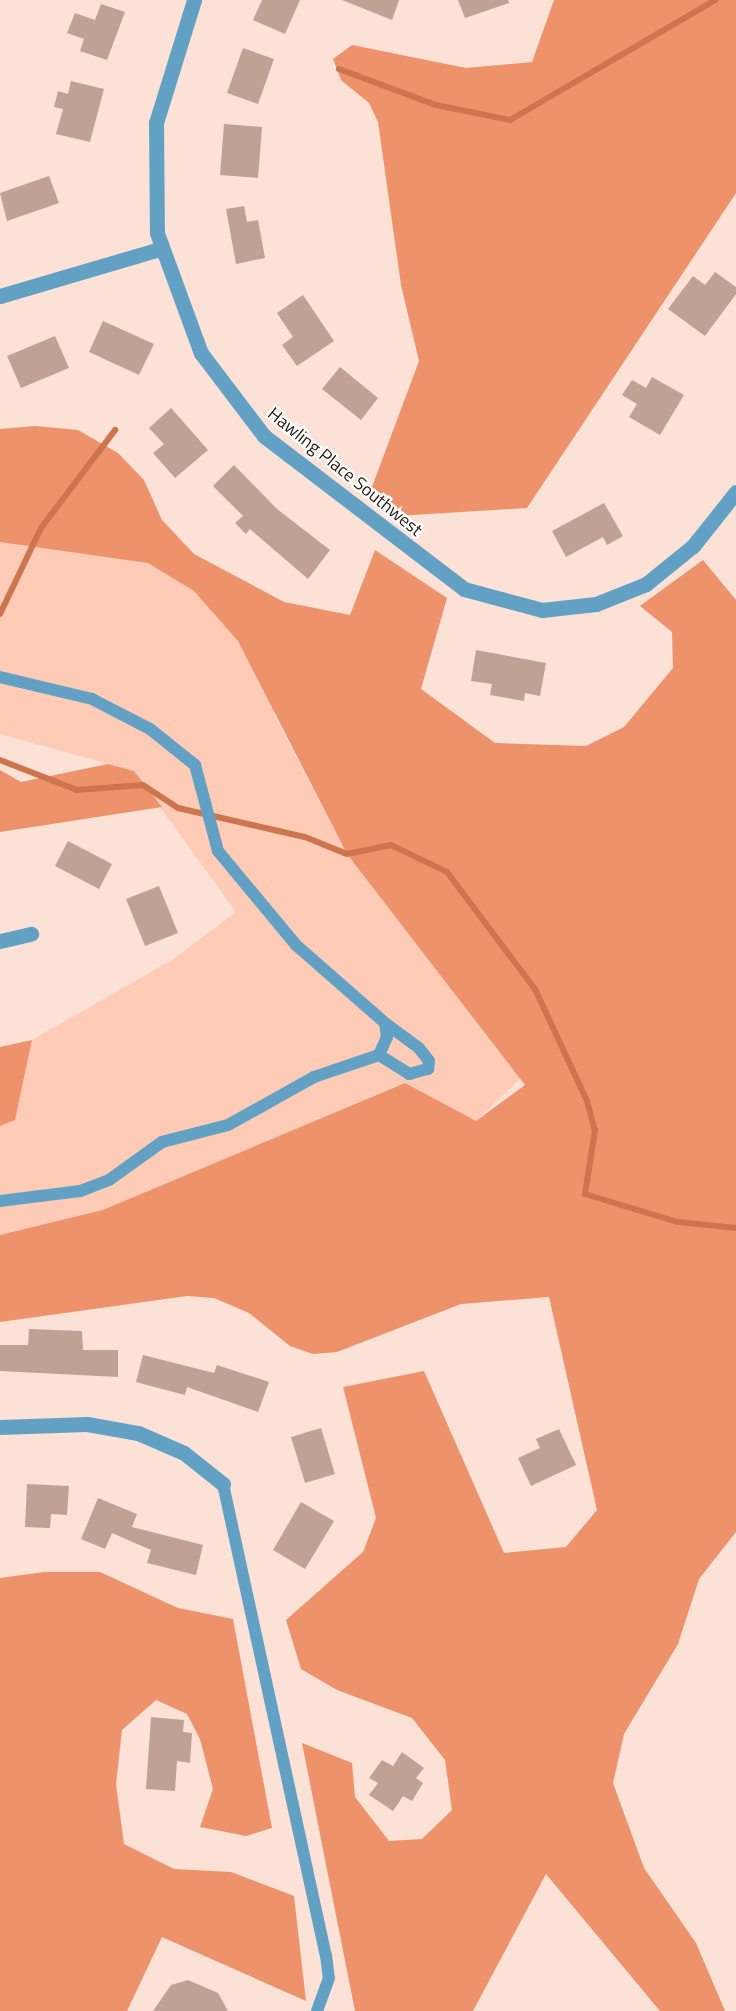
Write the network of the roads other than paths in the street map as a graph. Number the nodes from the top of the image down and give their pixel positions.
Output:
1 (194, 0) edge
2 (160, 249) junction
3 (0, 296) edge
4 (736, 492) edge
5 (0, 677) edge
6 (31, 934) dead end
7 (0, 941) edge
8 (385, 1023) junction
9 (379, 1055) junction
10 (0, 1201) edge
11 (0, 1427) edge
12 (223, 1484) joint
13 (317, 2011) edge

1 - 2 street, Hawling Place Southwest
2 - 3 street
2 - 4 street, Hawling Place Southwest
5 - 8 lane
6 - 7 street
8 - 9 lane
8 - 9 lane
9 - 10 lane
11 - 12 street
12 - 13 lane

